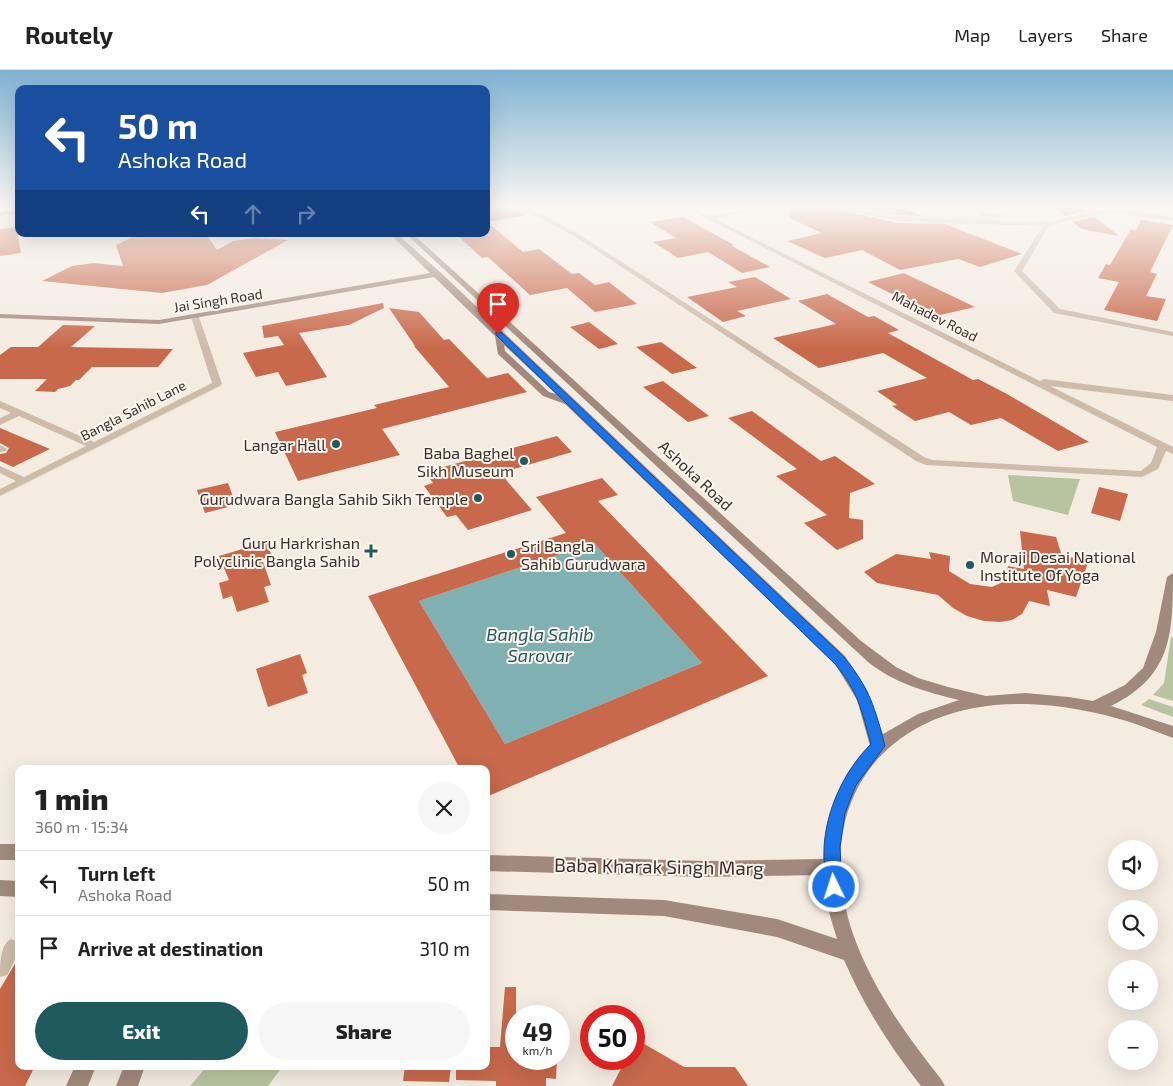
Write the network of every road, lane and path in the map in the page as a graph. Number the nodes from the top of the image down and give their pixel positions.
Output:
1 (414, 253) edge
2 (430, 253) edge
3 (605, 253) edge
4 (780, 253) edge
5 (1029, 253) edge
6 (437, 274) junction
7 (0, 316) edge
8 (195, 317) junction
9 (1173, 334) edge
10 (1032, 380) junction
11 (1173, 398) edge
12 (0, 404) edge
13 (20, 412) junction
14 (0, 422) edge
15 (94, 446) junction
16 (1162, 446) junction
17 (1173, 451) edge
18 (0, 469) edge
19 (24, 481) junction
20 (0, 493) edge
21 (1173, 577) edge
22 (1168, 633) edge
23 (984, 701) junction
24 (1094, 707) junction
25 (1173, 732) edge
26 (878, 746) junction
27 (0, 852) edge
28 (15, 852) edge
29 (490, 863) edge
30 (832, 866) junction
31 (0, 888) edge
32 (15, 889) edge
33 (490, 902) edge
34 (10, 948) edge
35 (851, 953) junction
36 (0, 968) edge
37 (84, 1070) edge
38 (133, 1070) edge
39 (77, 1086) edge
40 (127, 1086) edge
41 (934, 1086) edge

1 - 6 main road
2 - 23 main road, Ashoka Road
3 - 16 street
4 - 10 street, Mahadev Road
5 - 9 street
6 - 8 main road, Jai Singh Road
6 - 26 main road
7 - 8 main road, Jai Singh Road
8 - 15 street, Bangla Sahib Lane
10 - 11 street
10 - 16 street, Mahadev Road
12 - 13 street
13 - 14 street
13 - 15 street
15 - 19 street, Bangla Sahib Lane
16 - 17 street, Mahadev Road
18 - 19 street
19 - 20 street, Bangla Sahib Lane
21 - 22 main road
22 - 24 main road
23 - 24 main road
23 - 26 main road
24 - 25 main road
26 - 30 main road
27 - 28 main road
29 - 30 main road, Baba Kharak Singh Marg
30 - 35 main road
31 - 32 main road
33 - 35 main road
34 - 36 street
35 - 41 main road
37 - 39 main road
38 - 40 main road

